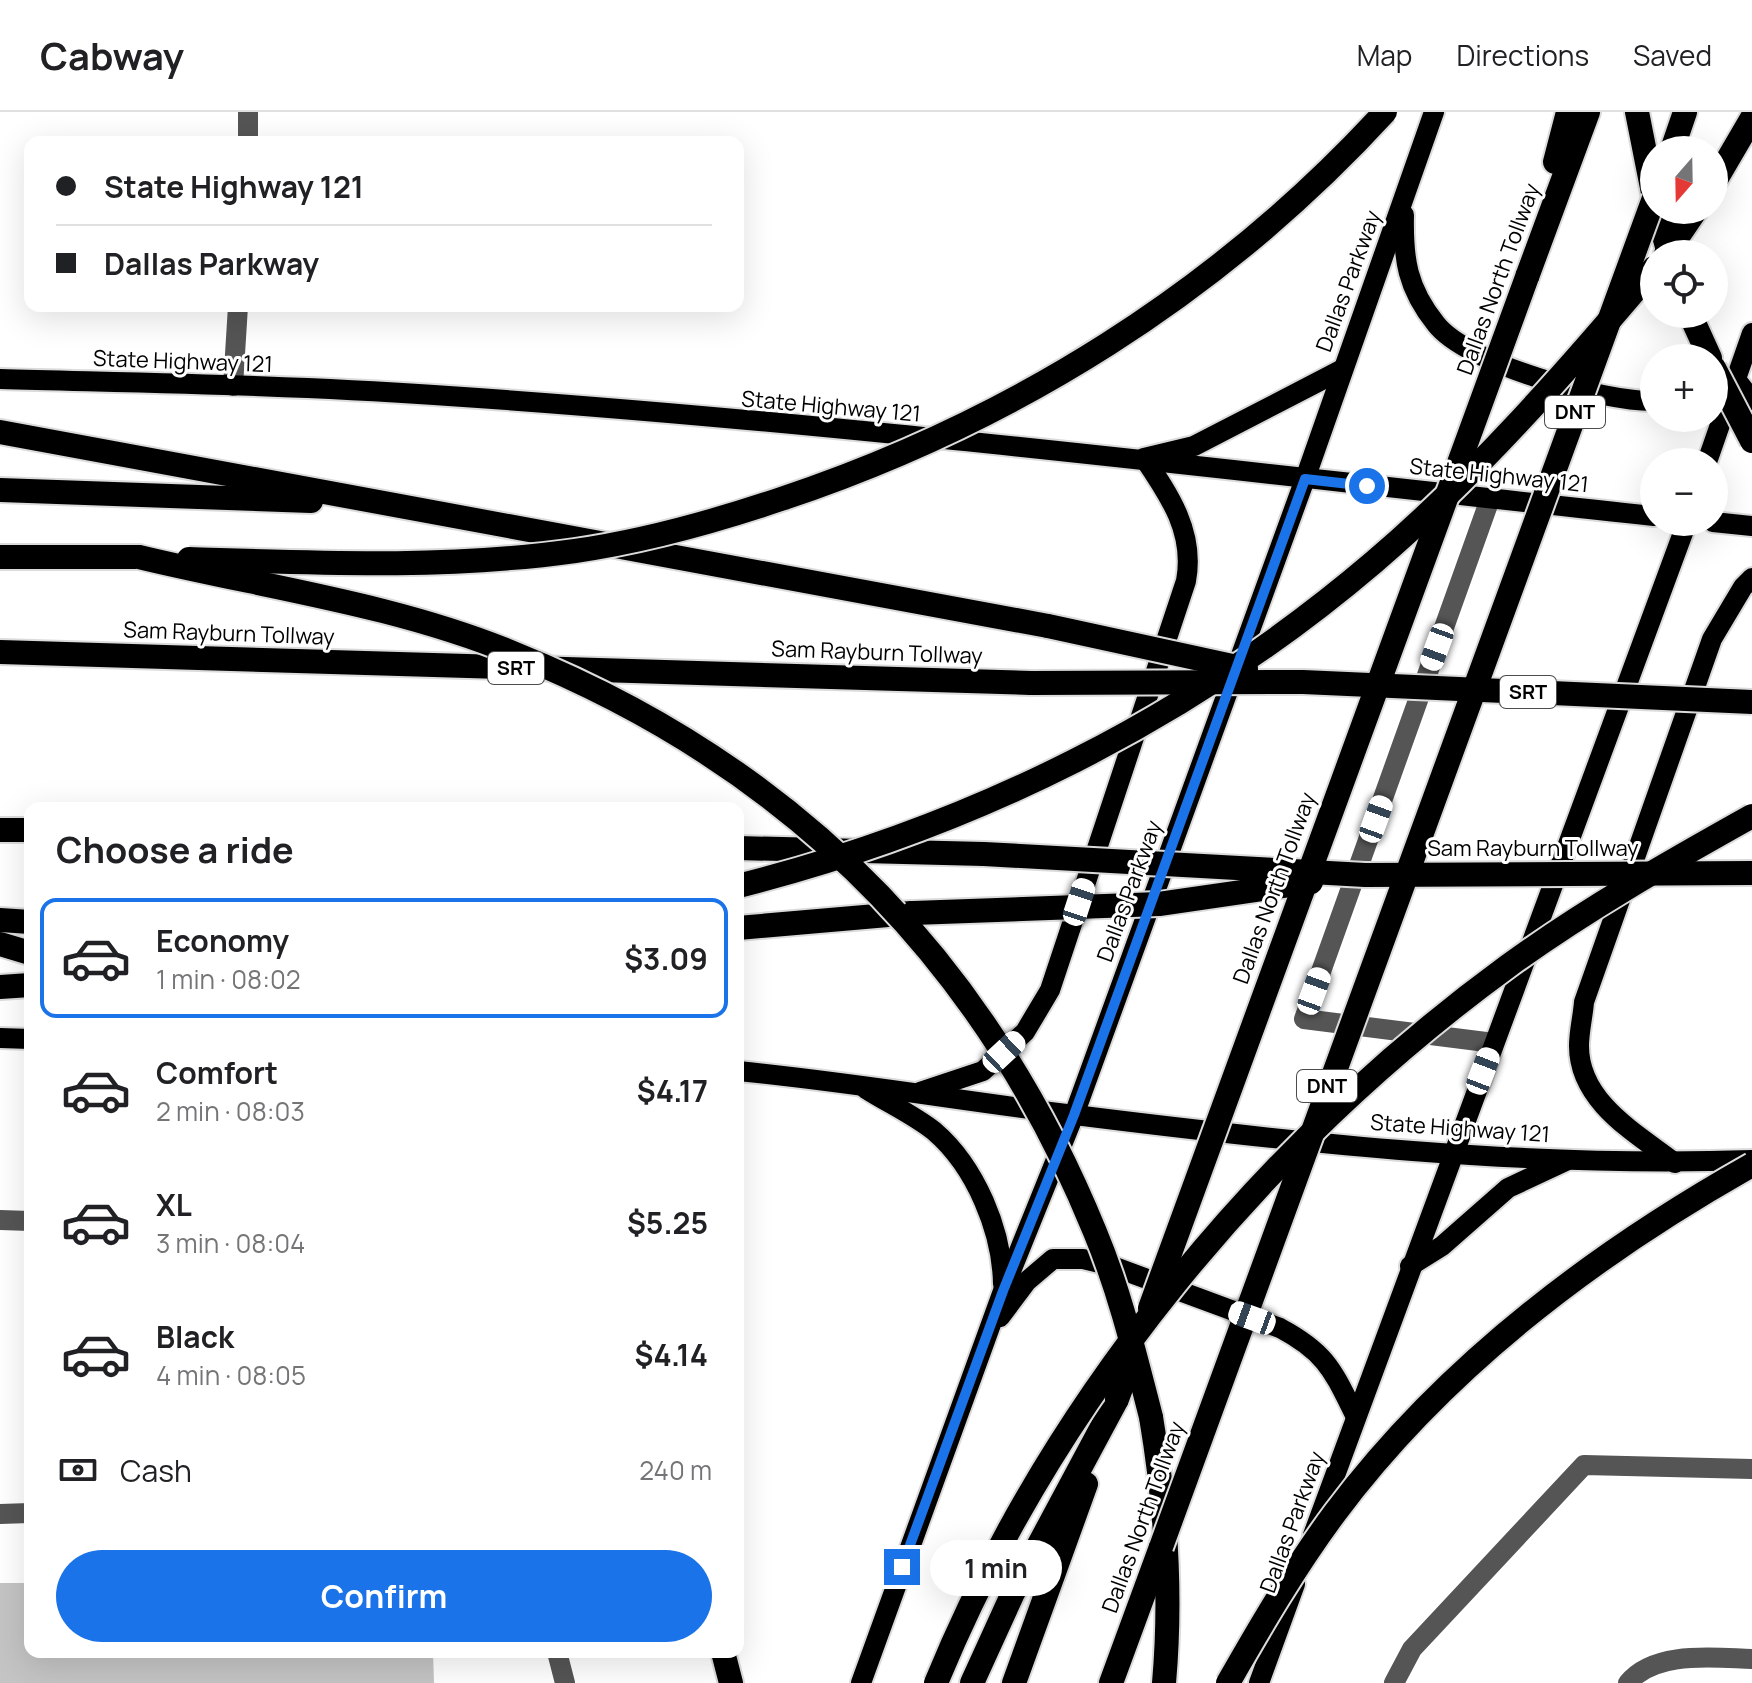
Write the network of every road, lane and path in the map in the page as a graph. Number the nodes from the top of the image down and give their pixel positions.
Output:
1 (248, 112) edge
2 (1385, 112) edge
3 (1434, 112) edge
4 (1568, 112) edge
5 (1588, 112) edge
6 (1637, 112) edge
7 (1685, 112) edge
8 (1752, 118) edge
9 (248, 136) edge
10 (1642, 136) edge
11 (1677, 136) edge
12 (1728, 159) edge
13 (1404, 199) junction
14 (1644, 224) edge
15 (1527, 277) junction
16 (1640, 285) edge
17 (238, 312) edge
18 (1752, 333) edge
19 (1728, 369) edge
20 (1341, 370) junction
21 (1728, 376) edge
22 (0, 379) edge
23 (1728, 381) edge
24 (233, 386) junction
25 (1752, 400) edge
26 (1640, 401) edge
27 (0, 432) edge
28 (1752, 441) edge
29 (1144, 458) junction
30 (1305, 479) junction
31 (0, 490) edge
32 (1490, 499) junction
33 (398, 504) junction
34 (1640, 515) edge
35 (1728, 524) edge
36 (1752, 526) edge
37 (1682, 536) edge
38 (0, 557) edge
39 (139, 557) junction
40 (1752, 578) edge
41 (0, 652) edge
42 (1303, 682) junction
43 (1752, 702) edge
44 (1752, 816) edge
45 (0, 830) edge
46 (24, 830) edge
47 (744, 848) edge
48 (1752, 873) edge
49 (1365, 875) junction
50 (744, 884) edge
51 (0, 920) edge
52 (24, 922) edge
53 (744, 927) edge
54 (0, 944) edge
55 (24, 951) edge
56 (24, 985) edge
57 (0, 987) edge
58 (0, 1038) edge
59 (24, 1039) edge
60 (1494, 1043) junction
61 (744, 1072) edge
62 (856, 1083) junction
63 (916, 1093) junction
64 (1074, 1115) junction
65 (1451, 1154) junction
66 (1571, 1159) junction
67 (1752, 1162) edge
68 (1675, 1163) junction
69 (0, 1220) edge
70 (24, 1221) edge
71 (1410, 1266) junction
72 (1003, 1291) junction
73 (988, 1334) junction
74 (1117, 1399) junction
75 (1356, 1417) junction
76 (1752, 1469) edge
77 (24, 1513) edge
78 (0, 1514) edge
79 (559, 1658) edge
80 (725, 1658) edge
81 (1752, 1659) edge
82 (565, 1683) edge
83 (731, 1683) edge
84 (861, 1683) edge
85 (936, 1683) edge
86 (972, 1683) edge
87 (1014, 1683) edge
88 (1111, 1683) edge
89 (1164, 1683) edge
90 (1228, 1683) edge
91 (1259, 1683) edge
92 (1394, 1683) edge
93 (1628, 1683) edge

1 - 9 lane
2 - 39 highway, bridge
3 - 13 main road, Dallas Parkway
4 - 15 highway
5 - 15 highway, Dallas North Tollway
6 - 10 highway
7 - 11 highway
8 - 12 highway
13 - 20 main road, Dallas Parkway
13 - 26 main road
14 - 88 highway, Dallas North Tollway / DNT, bridge
15 - 74 highway, Dallas North Tollway, bridge
16 - 50 highway, bridge
17 - 24 lane
18 - 19 main road
20 - 29 main road
20 - 30 main road, Dallas Parkway
21 - 25 main road
22 - 24 main road, State Highway 121
23 - 28 highway, bridge
24 - 29 main road, State Highway 121
27 - 33 highway
29 - 30 main road, State Highway 121
29 - 63 main road
30 - 32 main road, State Highway 121
30 - 64 main road, Dallas Parkway
31 - 33 highway
32 - 34 main road, State Highway 121
32 - 60 lane
33 - 42 highway, bridge
35 - 36 main road
37 - 60 main road, Dallas Parkway
38 - 39 highway
39 - 89 highway, bridge
40 - 68 main road
41 - 42 highway, Sam Rayburn Tollway / SRT, bridge
42 - 43 highway, Sam Rayburn Tollway / SRT, bridge
44 - 85 highway, bridge
45 - 46 highway
47 - 49 highway, Sam Rayburn Tollway, bridge
48 - 49 highway, Sam Rayburn Tollway, bridge
49 - 53 highway, bridge
51 - 52 highway
54 - 55 highway
56 - 57 highway
58 - 59 main road
60 - 65 main road, Dallas Parkway
61 - 62 main road, State Highway 121
62 - 63 main road, State Highway 121
62 - 72 main road
63 - 64 main road, State Highway 121
64 - 65 main road, State Highway 121
64 - 72 main road, Dallas Parkway
65 - 66 main road, State Highway 121
65 - 71 main road, Dallas Parkway
66 - 68 main road, State Highway 121
66 - 71 main road
67 - 68 main road, State Highway 121
67 - 90 highway, bridge
69 - 70 lane
71 - 75 main road, Dallas Parkway
72 - 73 main road, Dallas Parkway
73 - 75 main road
73 - 84 main road, Dallas Parkway
74 - 86 highway
74 - 87 highway, Dallas North Tollway
75 - 91 main road, Dallas Parkway
76 - 92 lane
77 - 78 lane
79 - 82 lane
80 - 83 highway
81 - 93 lane

